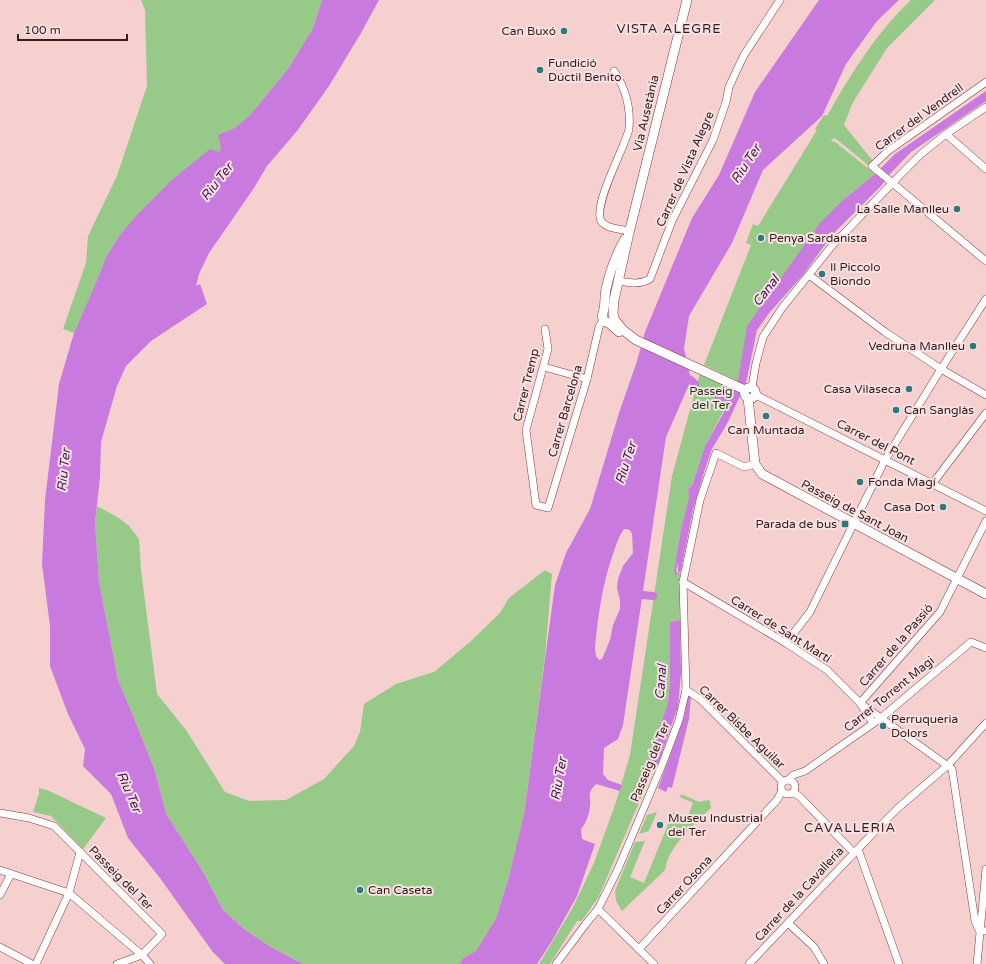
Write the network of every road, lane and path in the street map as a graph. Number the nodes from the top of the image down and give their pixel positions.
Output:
1 (687, 0) edge
2 (780, 0) edge
3 (614, 71) dead end
4 (986, 82) edge
5 (986, 107) edge
6 (946, 134) junction
7 (986, 169) edge
8 (889, 180) junction
9 (629, 232) junction
10 (986, 261) edge
11 (809, 275) junction
12 (619, 281) junction
13 (986, 299) edge
14 (609, 317) junction
15 (545, 329) dead end
16 (544, 367) junction
17 (941, 369) junction
18 (587, 379) junction
19 (749, 392) junction
20 (986, 395) edge
21 (986, 413) edge
22 (886, 460) junction
23 (755, 464) junction
24 (933, 483) junction
25 (548, 508) joint
26 (986, 510) edge
27 (986, 521) edge
28 (854, 524) junction
29 (956, 579) junction
30 (683, 582) junction
31 (986, 594) edge
32 (786, 643) junction
33 (986, 648) edge
34 (686, 690) junction
35 (860, 703) junction
36 (881, 718) junction
37 (873, 723) junction
38 (986, 723) edge
39 (948, 765) junction
40 (805, 772) junction
41 (786, 781) junction
42 (789, 791) junction
43 (0, 813) edge
44 (856, 851) junction
45 (80, 852) junction
46 (986, 869) edge
47 (0, 870) edge
48 (11, 874) junction
49 (69, 893) junction
50 (0, 895) edge
51 (598, 909) junction
52 (788, 923) junction
53 (983, 930) edge
54 (0, 947) edge
55 (639, 949) junction
56 (142, 955) junction
57 (32, 964) edge
58 (36, 964) edge
59 (117, 964) edge
60 (150, 964) edge
61 (556, 964) edge
62 (654, 964) edge
63 (749, 964) edge
64 (824, 964) edge
65 (899, 964) edge
66 (977, 964) edge

1 - 9 street, Via Ausetània
2 - 12 street, Carrer de Vista Alegre
3 - 9 street
4 - 8 street, Carrer del Vendrell
5 - 6 street
6 - 7 street
6 - 8 street
8 - 10 street
8 - 11 street
9 - 12 street, Via Ausetània
9 - 14 street, Via Ausetània
11 - 17 street
11 - 19 street
12 - 14 street, Via Ausetània
13 - 17 street
14 - 18 street, Carrer Barcelona
14 - 19 street
15 - 16 street, Carrer Tremp
16 - 18 street
16 - 25 street, Carrer Tremp
17 - 20 street
17 - 22 street
18 - 25 street, Carrer Barcelona
19 - 22 street, Carrer del Pont
19 - 23 street
21 - 24 street
22 - 24 street, Carrer del Pont
22 - 28 street
23 - 28 street, Passeig de Sant Joan
23 - 30 street, Passeig del Ter
24 - 26 street, Carrer del Pont
27 - 29 street, Carrer de la Passió
28 - 29 street, Passeig de Sant Joan
28 - 32 street
29 - 31 street, Passeig de Sant Joan
29 - 35 street, Carrer de la Passió
30 - 32 street, Carrer de Sant Martí
30 - 34 street, Passeig del Ter
32 - 35 street, Carrer de Sant Martí
33 - 36 street, Carrer Torrent Magi
34 - 41 street, Carrer Bisbe Aguilar
34 - 51 street, Passeig del Ter
35 - 36 street, Carrer de Sant Martí
35 - 37 street, Carrer de Sant Martí
36 - 37 street, Carrer Torrent Magi
36 - 39 street, Carrer de Sant Martí
37 - 40 street, Carrer Torrent Magi
38 - 39 street, Carrer de la Cavalleria
39 - 44 street, Carrer de la Cavalleria
39 - 53 street
40 - 41 street, Carrer Torrent Magi
40 - 42 street, Carrer Torrent Magi
41 - 42 street
41 - 42 street, Carrer Bisbe Aguilar
42 - 44 street
42 - 55 street, Carrer Osona
43 - 45 street, Passeig del Ter
44 - 52 street, Carrer de la Cavalleria
44 - 65 street
45 - 49 street
45 - 56 street, Passeig del Ter
46 - 53 street
47 - 48 street
48 - 49 street
48 - 50 street
49 - 56 street
49 - 58 street
51 - 55 street
51 - 61 street, Passeig del Ter
52 - 63 street, Carrer de la Cavalleria
52 - 64 street
53 - 66 street
54 - 57 street
55 - 62 street
56 - 59 street
56 - 60 street

